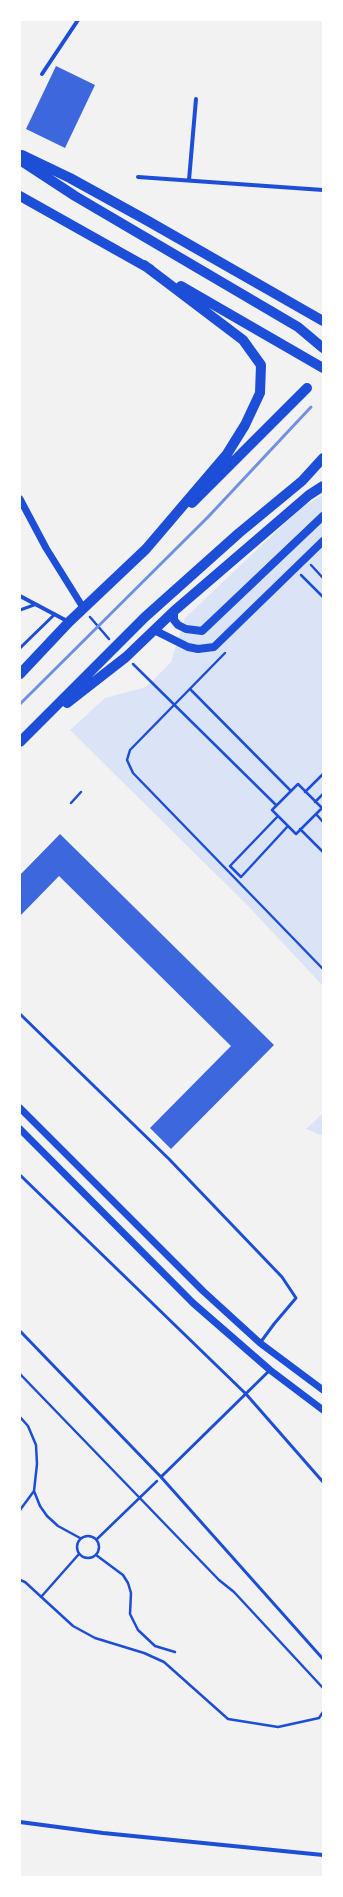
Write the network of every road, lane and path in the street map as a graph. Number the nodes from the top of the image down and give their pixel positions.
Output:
1 (78, 20) edge
2 (42, 74) dead end
3 (196, 99) dead end
4 (20, 155) edge
5 (20, 160) edge
6 (138, 177) dead end
7 (189, 180) junction
8 (323, 190) edge
9 (20, 196) edge
10 (144, 265) junction
11 (291, 302) junction
12 (323, 321) edge
13 (323, 329) edge
14 (277, 341) junction
15 (323, 348) edge
16 (323, 362) edge
17 (323, 368) edge
18 (307, 388) dead end
19 (323, 458) edge
20 (323, 486) edge
21 (20, 499) edge
22 (323, 516) edge
23 (323, 541) edge
24 (146, 549) junction
25 (314, 561) dead end
26 (310, 565) junction
27 (301, 575) junction
28 (323, 578) edge
29 (296, 580) dead end
30 (20, 596) edge
31 (323, 597) edge
32 (34, 605) junction
33 (84, 608) junction
34 (20, 610) edge
35 (174, 611) junction
36 (55, 614) junction
37 (69, 622) junction
38 (154, 630) junction
39 (115, 647) junction
40 (20, 648) edge
41 (228, 650) dead end
42 (126, 657) junction
43 (20, 674) edge
44 (190, 689) junction
45 (175, 704) junction
46 (33, 729) junction
47 (20, 742) edge
48 (323, 774) edge
49 (291, 791) junction
50 (81, 792) dead end
51 (305, 792) junction
52 (323, 794) edge
53 (315, 802) junction
54 (71, 803) dead end
55 (276, 805) junction
56 (316, 814) junction
57 (278, 816) junction
58 (323, 822) edge
59 (288, 826) junction
60 (300, 829) junction
61 (323, 852) edge
62 (323, 969) edge
63 (20, 1014) edge
64 (20, 1108) edge
65 (20, 1129) edge
66 (20, 1175) edge
67 (20, 1331) edge
68 (260, 1343) junction
69 (270, 1370) junction
70 (20, 1374) edge
71 (323, 1390) edge
72 (246, 1394) junction
73 (323, 1410) edge
74 (20, 1417) edge
75 (161, 1477) junction
76 (323, 1482) edge
77 (34, 1491) junction
78 (139, 1498) junction
79 (20, 1510) edge
80 (80, 1538) junction
81 (97, 1539) junction
82 (80, 1554) junction
83 (96, 1555) junction
84 (20, 1580) edge
85 (41, 1597) junction
86 (175, 1652) dead end
87 (323, 1659) edge
88 (323, 1688) edge
89 (323, 1712) edge
90 (20, 1822) edge
91 (323, 1855) edge

1 - 2 street
3 - 7 street
4 - 11 main road
5 - 15 main road
6 - 7 street
7 - 8 street
9 - 10 main road
10 - 14 main road
10 - 24 main road
11 - 12 main road
11 - 13 main road
14 - 16 main road
14 - 17 main road
18 - 24 main road
19 - 39 main road
20 - 35 main road
21 - 33 street
22 - 35 main road
23 - 38 main road
24 - 33 main road
25 - 26 path
26 - 27 path
26 - 28 path
27 - 29 path
27 - 31 path
30 - 32 street
32 - 34 lane
32 - 36 street
33 - 37 main road
33 - 39 path
35 - 38 main road
36 - 37 street
36 - 40 lane
37 - 43 main road
38 - 42 main road
39 - 46 main road
41 - 44 path
42 - 45 path
42 - 46 main road
44 - 45 path
44 - 49 path
45 - 55 path
45 - 62 path
46 - 47 main road
48 - 51 path
49 - 51 path
49 - 55 path
50 - 54 path
51 - 53 path
52 - 53 path
53 - 56 path
55 - 57 path
56 - 58 path
56 - 60 path
57 - 59 path
57 - 59 path
59 - 60 path
60 - 61 path
63 - 68 lane
64 - 68 street
65 - 69 street
66 - 72 lane
67 - 75 lane
68 - 71 street
69 - 72 lane
69 - 73 street
70 - 78 path
72 - 75 lane
72 - 76 lane
74 - 77 path
75 - 78 path
75 - 87 lane
77 - 79 path
77 - 80 path
78 - 81 path
78 - 88 path
80 - 81 path
80 - 82 path
81 - 83 path
82 - 83 path
82 - 85 path
83 - 86 path
84 - 85 path
85 - 89 path
90 - 91 street

